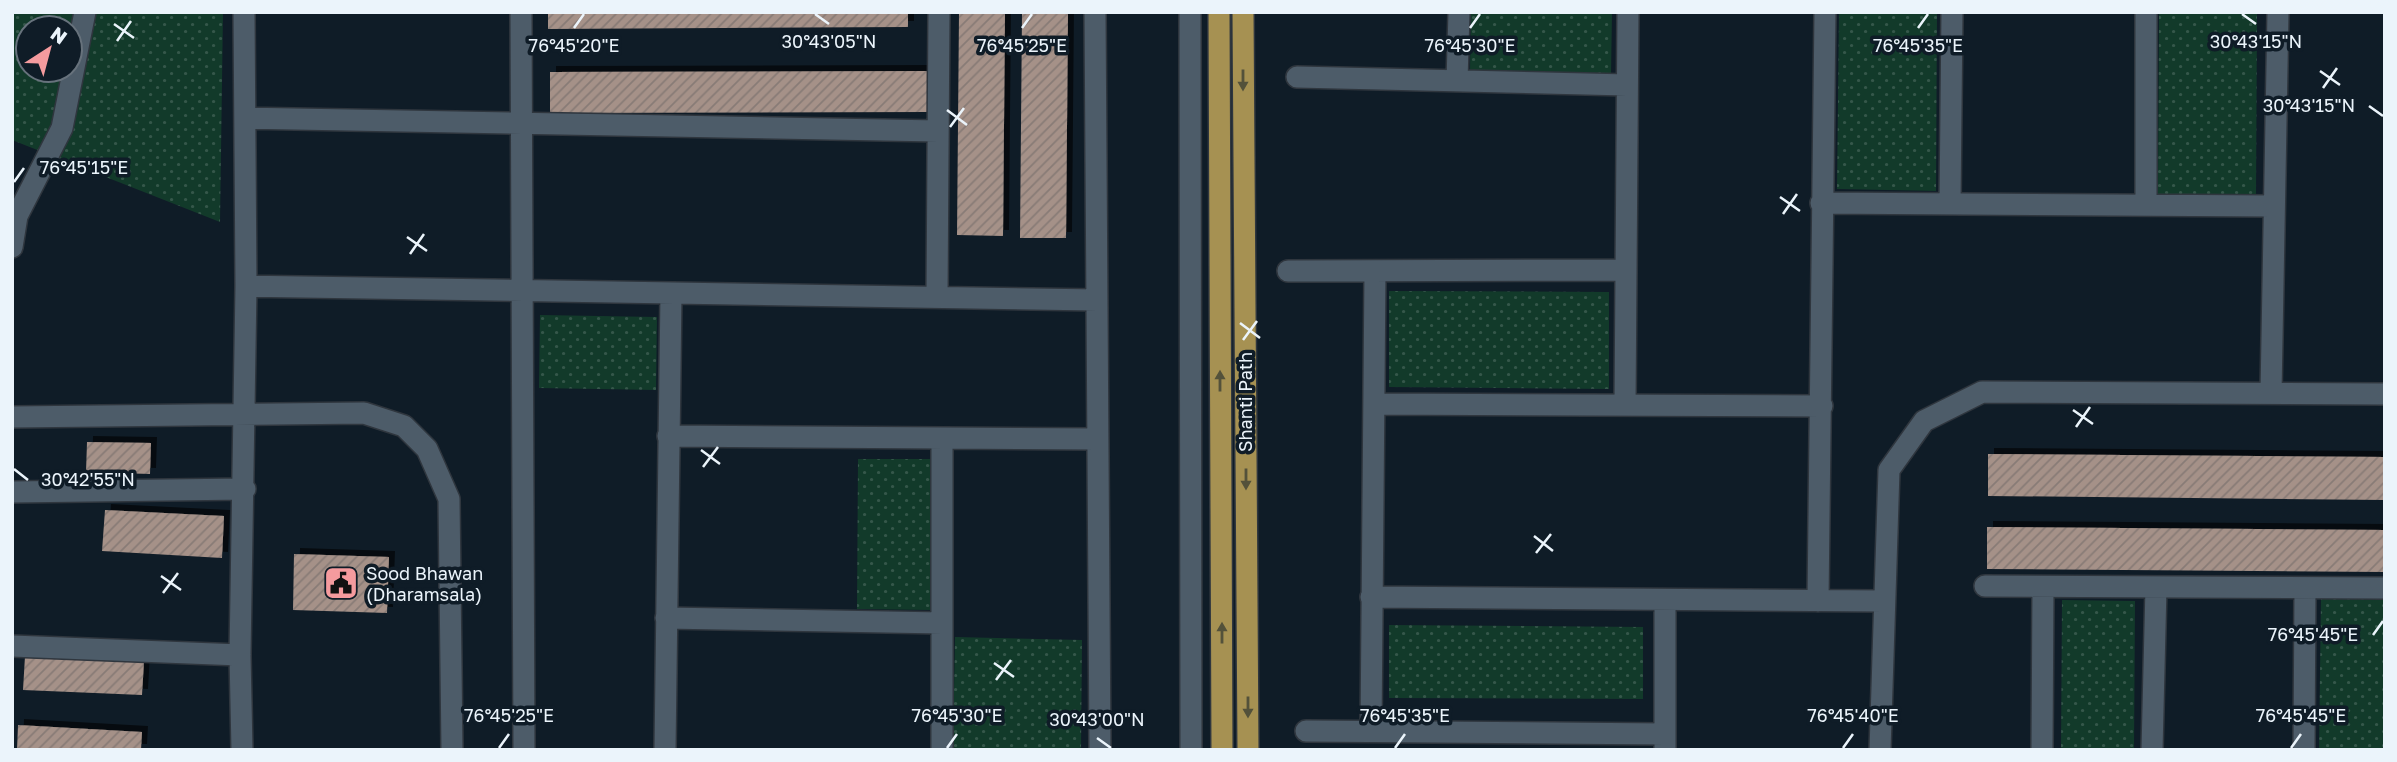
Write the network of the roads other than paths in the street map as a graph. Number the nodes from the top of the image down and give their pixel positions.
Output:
1 (85, 12) edge
2 (244, 12) edge
3 (521, 12) edge
4 (939, 12) edge
5 (1095, 12) edge
6 (1190, 12) edge
7 (1219, 12) edge
8 (1459, 12) edge
9 (1628, 12) edge
10 (1825, 12) edge
11 (1952, 12) edge
12 (2146, 12) edge
13 (2278, 12) edge
14 (1243, 13) edge
15 (1297, 78) dead end
16 (1457, 81) junction
17 (1627, 85) junction
18 (246, 118) junction
19 (521, 123) junction
20 (938, 131) junction
21 (1821, 203) junction
22 (1950, 204) junction
23 (2146, 205) junction
24 (2273, 206) junction
25 (12, 247) edge
26 (1626, 270) junction
27 (1288, 271) dead end
28 (1375, 271) junction
29 (246, 286) junction
30 (522, 290) junction
31 (671, 293) junction
32 (937, 297) junction
33 (1097, 300) junction
34 (2271, 393) junction
35 (2385, 394) edge
36 (1374, 404) junction
37 (1625, 405) junction
38 (1822, 406) junction
39 (245, 415) junction
40 (12, 417) edge
41 (668, 436) junction
42 (942, 438) junction
43 (1097, 439) junction
44 (245, 489) junction
45 (12, 492) edge
46 (1985, 586) dead end
47 (2043, 587) junction
48 (2156, 587) junction
49 (2305, 588) junction
50 (2385, 588) edge
51 (1371, 597) junction
52 (1665, 600) junction
53 (1818, 601) junction
54 (1884, 601) junction
55 (666, 618) junction
56 (942, 623) junction
57 (12, 646) edge
58 (240, 655) junction
59 (1306, 730) dead end
60 (1371, 731) junction
61 (1665, 742) edge
62 (242, 750) edge
63 (452, 750) edge
64 (524, 750) edge
65 (665, 750) edge
66 (942, 750) edge
67 (1100, 750) edge
68 (1191, 750) edge
69 (1222, 750) edge
70 (1248, 750) edge
71 (1880, 750) edge
72 (2042, 750) edge
73 (2152, 750) edge
74 (2304, 750) edge

1 - 25 street
2 - 18 street
3 - 19 street
4 - 20 street
5 - 33 street
6 - 68 street
69 -> 7 main road
8 - 16 street
9 - 17 street
10 - 21 street
11 - 22 street
12 - 23 street
13 - 24 street
14 -> 70 main road, Shanti Path
15 - 16 street
16 - 17 street
17 - 26 street
18 - 19 street
18 - 29 street
19 - 20 street
19 - 30 street
20 - 32 street
21 - 22 street
21 - 38 street
22 - 23 street
23 - 24 street
24 - 34 street
26 - 28 street
26 - 37 street
27 - 28 street
28 - 36 street
29 - 30 street
29 - 39 street
30 - 31 street
30 - 64 street
31 - 32 street
31 - 41 street
32 - 33 street
33 - 43 street
34 - 35 street
34 - 54 street
36 - 37 street
36 - 51 street
37 - 38 street
38 - 53 street
39 - 40 street
39 - 44 street
39 - 63 street
41 - 42 street
41 - 55 street
42 - 43 street
42 - 56 street
43 - 67 street
44 - 45 street
44 - 58 street
46 - 47 street
47 - 48 street
47 - 72 street
48 - 49 street
48 - 73 street
49 - 50 street
49 - 74 street
51 - 52 street
51 - 60 street
52 - 53 street
52 - 61 street
53 - 54 street
54 - 71 street
55 - 56 street
55 - 65 street
56 - 66 street
57 - 58 street
58 - 62 street
59 - 60 street
60 - 61 street

